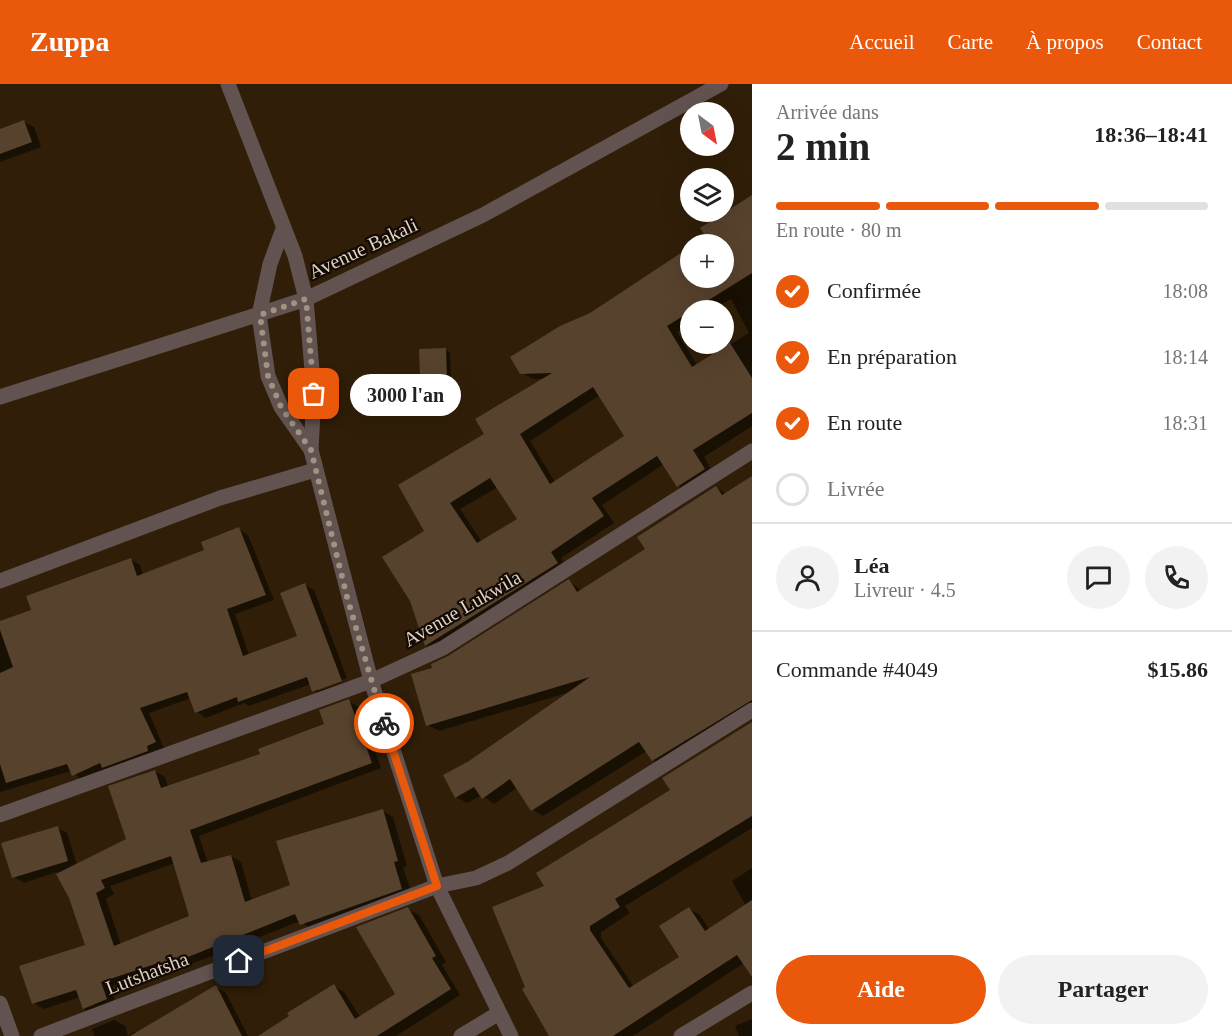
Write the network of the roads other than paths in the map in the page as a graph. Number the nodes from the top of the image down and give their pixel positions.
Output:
1 (228, 84) edge
2 (721, 84) edge
3 (283, 229) junction
4 (306, 299) junction
5 (260, 315) junction
6 (0, 397) edge
7 (311, 450) junction
8 (752, 451) edge
9 (315, 470) junction
10 (0, 581) edge
11 (370, 681) junction
12 (752, 710) edge
13 (0, 815) edge
14 (437, 886) junction
15 (752, 993) edge
16 (0, 1003) edge
17 (499, 1013) junction
18 (12, 1036) edge
19 (41, 1036) edge
20 (461, 1036) edge
21 (511, 1036) edge
22 (681, 1036) edge

1 - 3 street
2 - 4 street, Avenue Bakali
3 - 4 street
3 - 5 street
4 - 5 street, Avenue Bakali
4 - 7 street
5 - 6 street, Avenue Bakali
5 - 7 street
7 - 9 street
8 - 11 street, Avenue Lukwila
9 - 10 street
9 - 11 street
11 - 13 street, Avenue Lukwila
11 - 14 street
12 - 14 street, Lutshatsha
14 - 17 street
14 - 19 street, Lutshatsha
15 - 22 street
16 - 18 street
17 - 20 street
17 - 21 street

